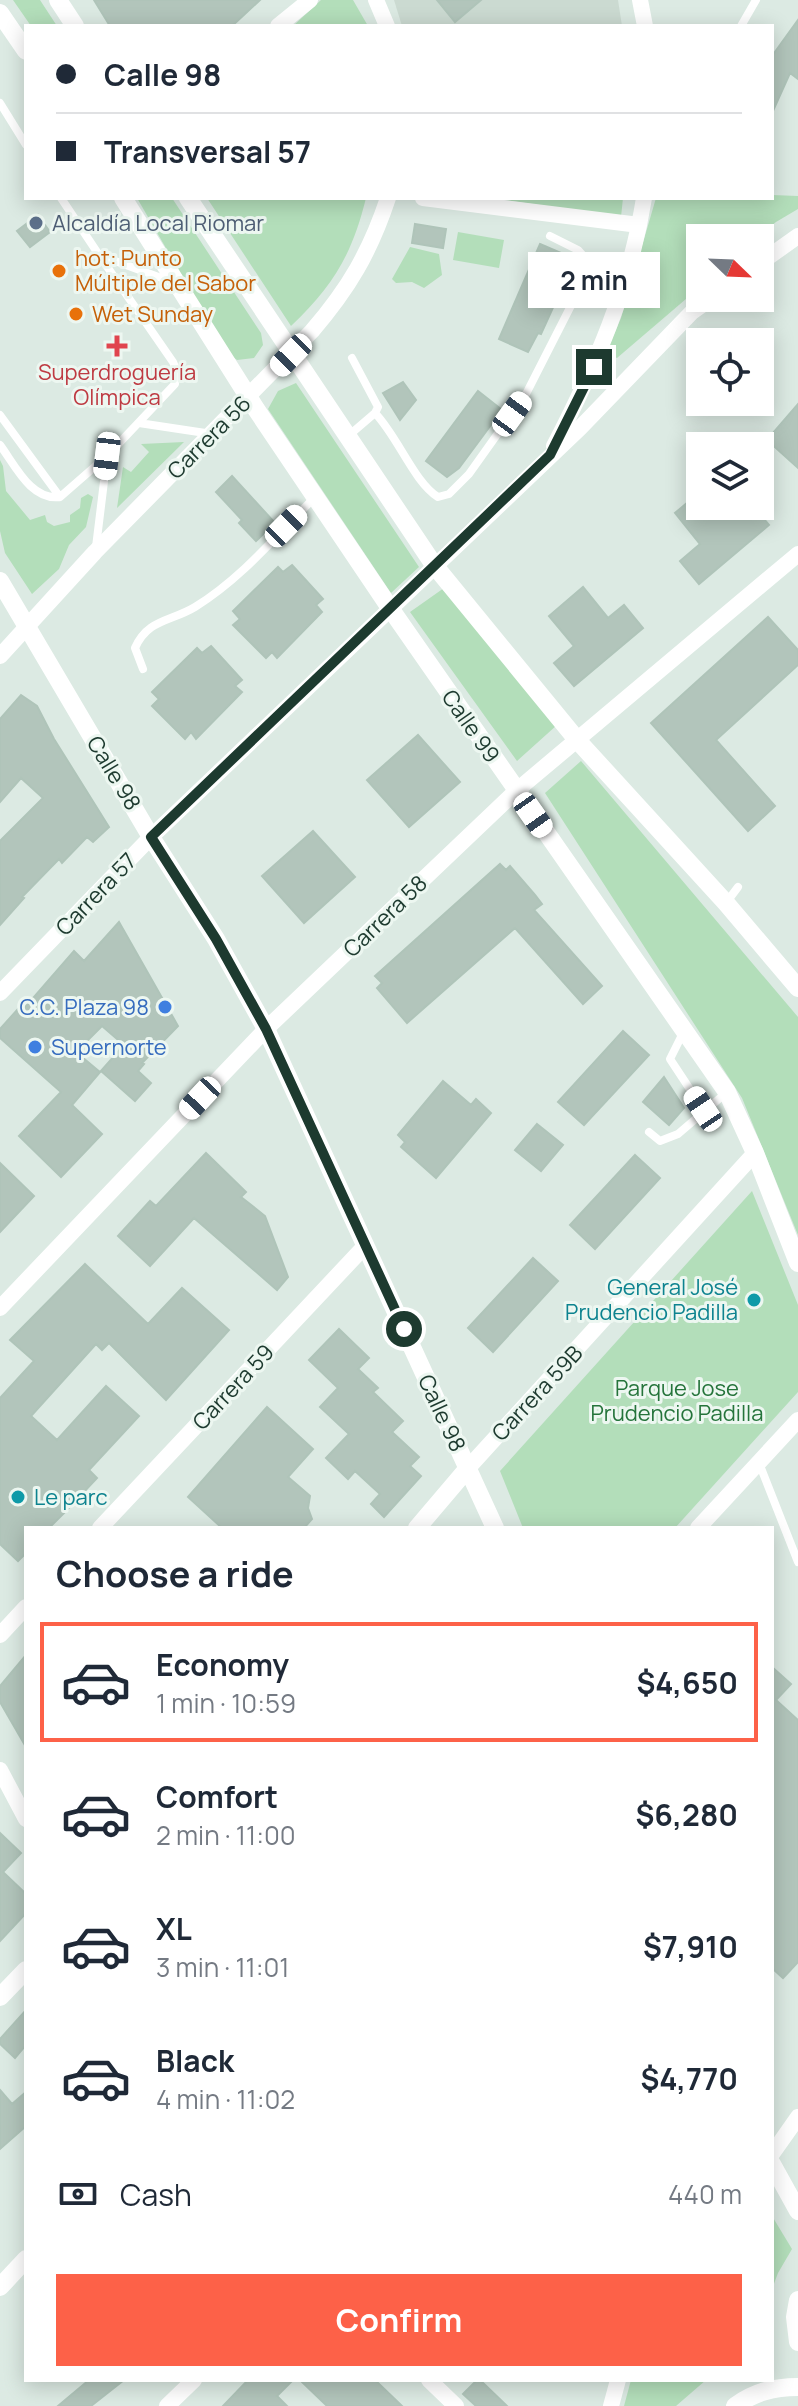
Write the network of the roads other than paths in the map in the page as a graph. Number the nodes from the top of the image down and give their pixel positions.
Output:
1 (58, 0) edge
2 (310, 0) edge
3 (376, 0) edge
4 (640, 0) edge
5 (756, 0) edge
6 (0, 13) edge
7 (74, 24) edge
8 (280, 24) edge
9 (386, 24) edge
10 (645, 24) edge
11 (742, 24) edge
12 (24, 48) edge
13 (0, 103) edge
14 (24, 142) edge
15 (62, 200) edge
16 (124, 200) edge
17 (189, 200) edge
18 (387, 200) edge
19 (453, 200) edge
20 (644, 200) edge
21 (513, 204) edge
22 (639, 225) junction
23 (550, 236) dead end
24 (798, 236) edge
25 (774, 253) edge
26 (99, 255) junction
27 (177, 284) junction
28 (692, 312) edge
29 (291, 355) junction
30 (352, 358) dead end
31 (249, 398) junction
32 (375, 413) junction
33 (0, 415) edge
34 (139, 423) junction
35 (212, 434) junction
36 (347, 437) junction
37 (0, 445) edge
38 (550, 455) junction
39 (107, 456) junction
40 (60, 497) junction
41 (315, 497) junction
42 (95, 552) junction
43 (798, 554) edge
44 (434, 565) junction
45 (0, 581) edge
46 (390, 608) junction
47 (27, 626) junction
48 (0, 656) edge
49 (143, 669) dead end
50 (578, 741) junction
51 (516, 791) junction
52 (151, 837) junction
53 (738, 887) dead end
54 (726, 903) junction
55 (798, 988) edge
56 (0, 993) edge
57 (266, 1029) junction
58 (684, 1030) junction
59 (727, 1092) junction
60 (703, 1109) junction
61 (649, 1132) dead end
62 (755, 1153) junction
63 (365, 1246) junction
64 (798, 1263) edge
65 (0, 1308) edge
66 (798, 1420) edge
67 (759, 1463) junction
68 (468, 1468) junction
69 (102, 1526) edge
70 (419, 1526) edge
71 (494, 1526) edge
72 (700, 1526) edge
73 (798, 1562) edge
74 (24, 1609) edge
75 (0, 1635) edge
76 (0, 1770) edge
77 (24, 1815) edge
78 (24, 1972) edge
79 (0, 1997) edge
80 (798, 2117) edge
81 (774, 2151) edge
82 (774, 2168) edge
83 (798, 2211) edge
84 (24, 2261) edge
85 (0, 2287) edge
86 (798, 2300) edge
87 (798, 2342) edge
88 (192, 2382) edge
89 (431, 2382) edge
90 (617, 2382) edge
91 (798, 2387) edge
92 (447, 2403) edge
93 (167, 2406) edge
94 (611, 2406) edge
95 (735, 2406) edge

1 - 7 street
2 - 8 street
3 - 9 street
4 - 10 street
5 - 11 lane
6 - 12 street
13 - 14 lane
15 - 26 lane
16 - 27 street, Calle 99
17 - 29 street
18 - 29 street, Carrera 56
19 - 21 street
20 - 22 street
21 - 22 street
22 - 38 street
23 - 32 lane
24 - 25 street
26 - 27 lane
26 - 34 lane
27 - 31 street, Calle 99
28 - 38 street, Carrera 57
29 - 31 street, Carrera 56
29 - 36 street
30 - 32 lane
31 - 35 street, Carrera 56
31 - 41 street, Calle 99
32 - 36 lane
33 - 40 lane
34 - 35 lane
34 - 39 lane
35 - 42 street, Carrera 56
36 - 44 street
37 - 40 lane
38 - 44 street, Carrera 57
39 - 40 lane
39 - 42 lane
41 - 46 street, Calle 99
41 - 49 lane
42 - 47 street, Carrera 56
43 - 50 street, Carrera 58
44 - 46 street, Carrera 57
44 - 50 street
45 - 47 street, Calle 98
46 - 51 street, Calle 99
46 - 52 street, Carrera 57
47 - 48 street, Carrera 56
47 - 52 street, Calle 98
50 - 51 street, Carrera 58
50 - 54 street
51 - 57 street, Carrera 58
51 - 58 street, Calle 99
52 - 56 street, Carrera 57
52 - 57 street, Calle 98
53 - 54 lane
54 - 55 street
57 - 63 street, Calle 98
57 - 65 street, Carrera 58
58 - 59 street, Calle 99
58 - 60 lane
59 - 60 lane
59 - 62 street, Calle 99
60 - 61 lane
62 - 64 street, Calle 99
62 - 68 street, Carrera 59B
63 - 68 street, Calle 98
63 - 69 street, Carrera 59
66 - 67 street
67 - 72 street
67 - 73 lane
68 - 70 street, Carrera 59B
68 - 71 street, Calle 98
74 - 75 street
76 - 77 street
78 - 79 street
80 - 81 street
82 - 83 street
84 - 85 street
86 - 87 street
88 - 93 street
89 - 92 street
90 - 94 street
91 - 95 street

